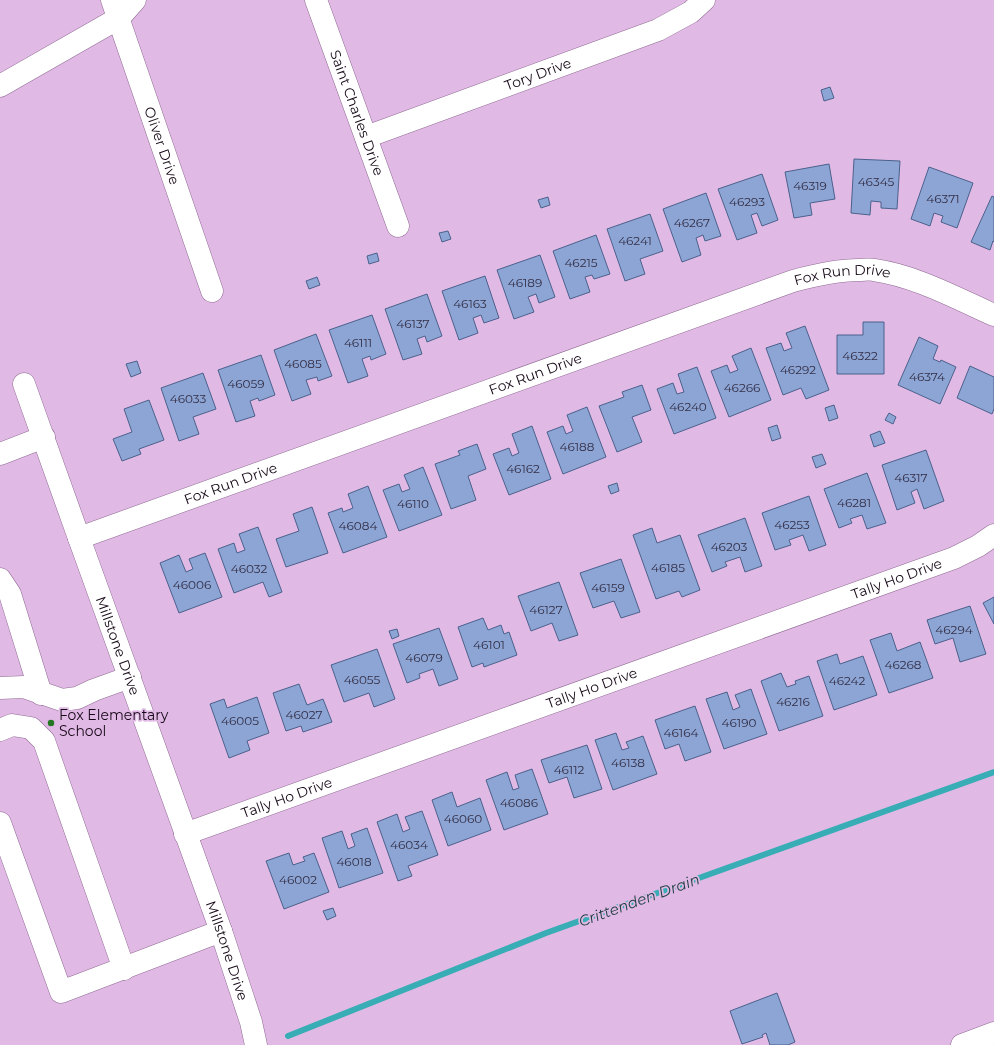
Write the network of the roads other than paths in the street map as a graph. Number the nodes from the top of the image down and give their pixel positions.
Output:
1 (135, 0) edge
2 (316, 0) edge
3 (704, 0) edge
4 (115, 9) edge
5 (0, 86) edge
6 (366, 137) junction
7 (398, 226) dead end
8 (212, 291) dead end
9 (994, 315) edge
10 (24, 384) dead end
11 (44, 437) junction
12 (0, 454) edge
13 (994, 535) edge
14 (79, 538) junction
15 (0, 579) edge
16 (130, 677) junction
17 (0, 688) edge
18 (41, 694) junction
19 (0, 730) edge
20 (0, 823) edge
21 (185, 834) junction
22 (221, 931) junction
23 (124, 968) junction
24 (994, 1033) edge
25 (256, 1045) edge
26 (962, 1045) edge

1 - 4 street
2 - 6 street, Saint Charles Drive
3 - 6 street, Tory Drive
4 - 5 street
4 - 8 street, Oliver Drive
6 - 7 street, Saint Charles Drive
9 - 14 street, Fox Run Drive
10 - 11 street, Millstone Drive
11 - 12 street
11 - 14 street, Millstone Drive
13 - 21 street, Tally Ho Drive
14 - 16 street, Millstone Drive
15 - 18 street
16 - 18 street
16 - 21 street, Millstone Drive
17 - 18 street
19 - 23 street
20 - 23 street
21 - 22 street, Millstone Drive
22 - 23 street
22 - 25 street, Millstone Drive
24 - 26 street

